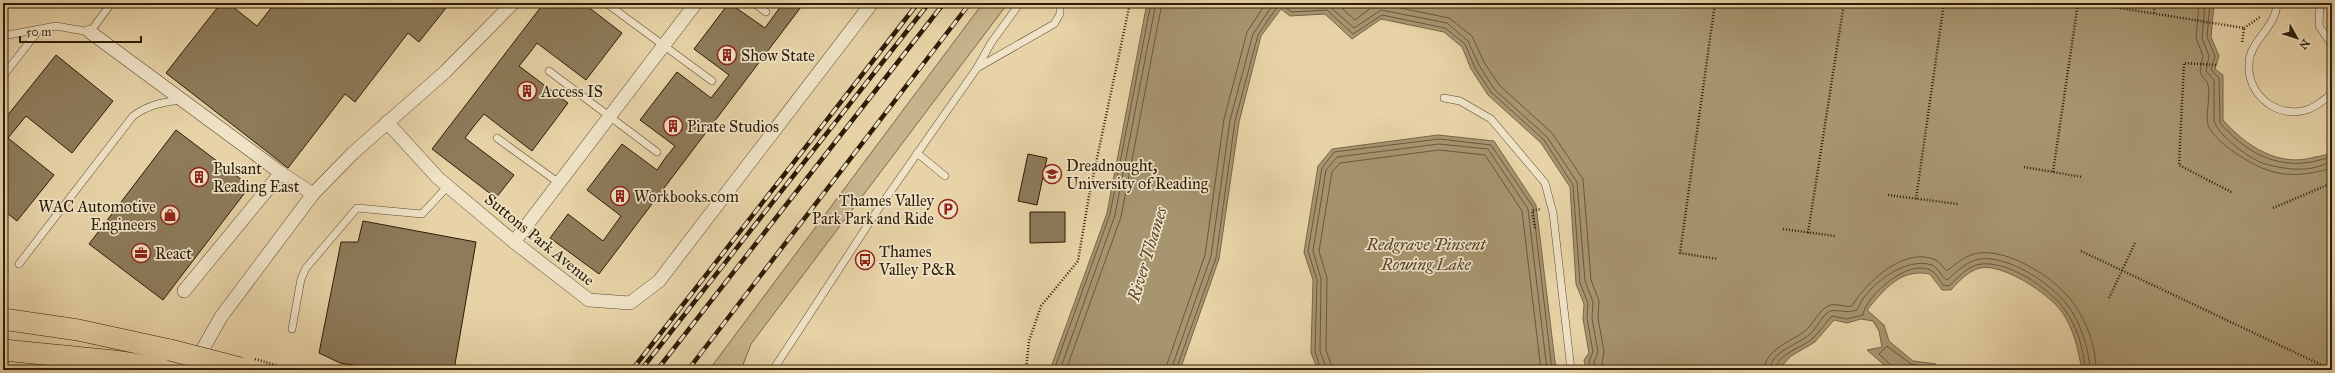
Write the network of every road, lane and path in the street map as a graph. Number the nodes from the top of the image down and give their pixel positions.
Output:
1 (114, 3) edge
2 (513, 3) edge
3 (606, 3) edge
4 (696, 3) edge
5 (754, 3) edge
6 (872, 3) edge
7 (1020, 3) edge
8 (1060, 3) edge
9 (1130, 3) edge
10 (1715, 3) edge
11 (1844, 3) edge
12 (1944, 3) edge
13 (2078, 3) edge
14 (2088, 3) edge
15 (2155, 3) edge
16 (2277, 3) edge
17 (2320, 3) edge
18 (766, 12) dead end
19 (2154, 13) junction
20 (38, 31) junction
21 (90, 32) junction
22 (3, 36) edge
23 (2332, 45) edge
24 (663, 46) junction
25 (2241, 48) dead end
26 (2216, 66) dead end
27 (977, 68) junction
28 (549, 71) dead end
29 (3, 76) edge
30 (712, 81) dead end
31 (2332, 92) edge
32 (1444, 98) dead end
33 (182, 100) junction
34 (610, 117) junction
35 (387, 122) junction
36 (497, 138) dead end
37 (657, 152) dead end
38 (917, 153) junction
39 (2024, 167) dead end
40 (2053, 172) junction
41 (281, 173) junction
42 (945, 176) dead end
43 (2082, 177) dead end
44 (559, 183) junction
45 (2332, 183) edge
46 (448, 186) junction
47 (2233, 193) dead end
48 (313, 194) junction
49 (1888, 195) dead end
50 (1916, 199) junction
51 (1958, 204) dead end
52 (1552, 207) junction
53 (2273, 208) dead end
54 (1535, 228) dead end
55 (1783, 228) dead end
56 (1808, 233) junction
57 (1835, 236) dead end
58 (514, 242) junction
59 (2135, 243) dead end
60 (2081, 251) dead end
61 (1718, 259) dead end
62 (19, 264) dead end
63 (184, 291) dead end
64 (2109, 298) dead end
65 (3, 319) edge
66 (292, 329) dead end
67 (3, 350) edge
68 (169, 363) edge
69 (245, 365) edge
70 (192, 370) edge
71 (291, 370) edge
72 (773, 370) edge
73 (1026, 370) edge
74 (1571, 370) edge
75 (2332, 370) edge

1 - 21 lane
2 - 35 street
3 - 24 lane
4 - 24 street
5 - 18 lane
6 - 58 street, Suttons Park Avenue
7 - 27 lane
8 - 27 lane
9 - 73 path
10 - 61 path
11 - 56 path
12 - 50 path
13 - 40 path
14 - 19 path
15 - 19 path
16 - 31 lane
17 - 23 lane
19 - 25 path
20 - 21 lane
20 - 22 lane
20 - 29 lane
21 - 33 street
24 - 30 lane
24 - 34 street
26 - 47 path
27 - 38 lane
28 - 34 lane
32 - 52 lane
33 - 41 street
33 - 62 lane
34 - 37 lane
34 - 44 street
35 - 46 street, Suttons Park Avenue
35 - 48 street
36 - 44 lane
38 - 42 lane
38 - 72 lane
39 - 40 path
40 - 43 path
41 - 48 street
41 - 63 street
44 - 58 street
45 - 53 path
46 - 58 street, Suttons Park Avenue
46 - 66 lane
48 - 70 street
49 - 50 path
50 - 51 path
52 - 54 path
52 - 74 lane
55 - 56 path
56 - 57 path
59 - 64 path
60 - 75 path
65 - 68 main road
67 - 68 main road
68 - 69 main road, bridge
69 - 71 path

